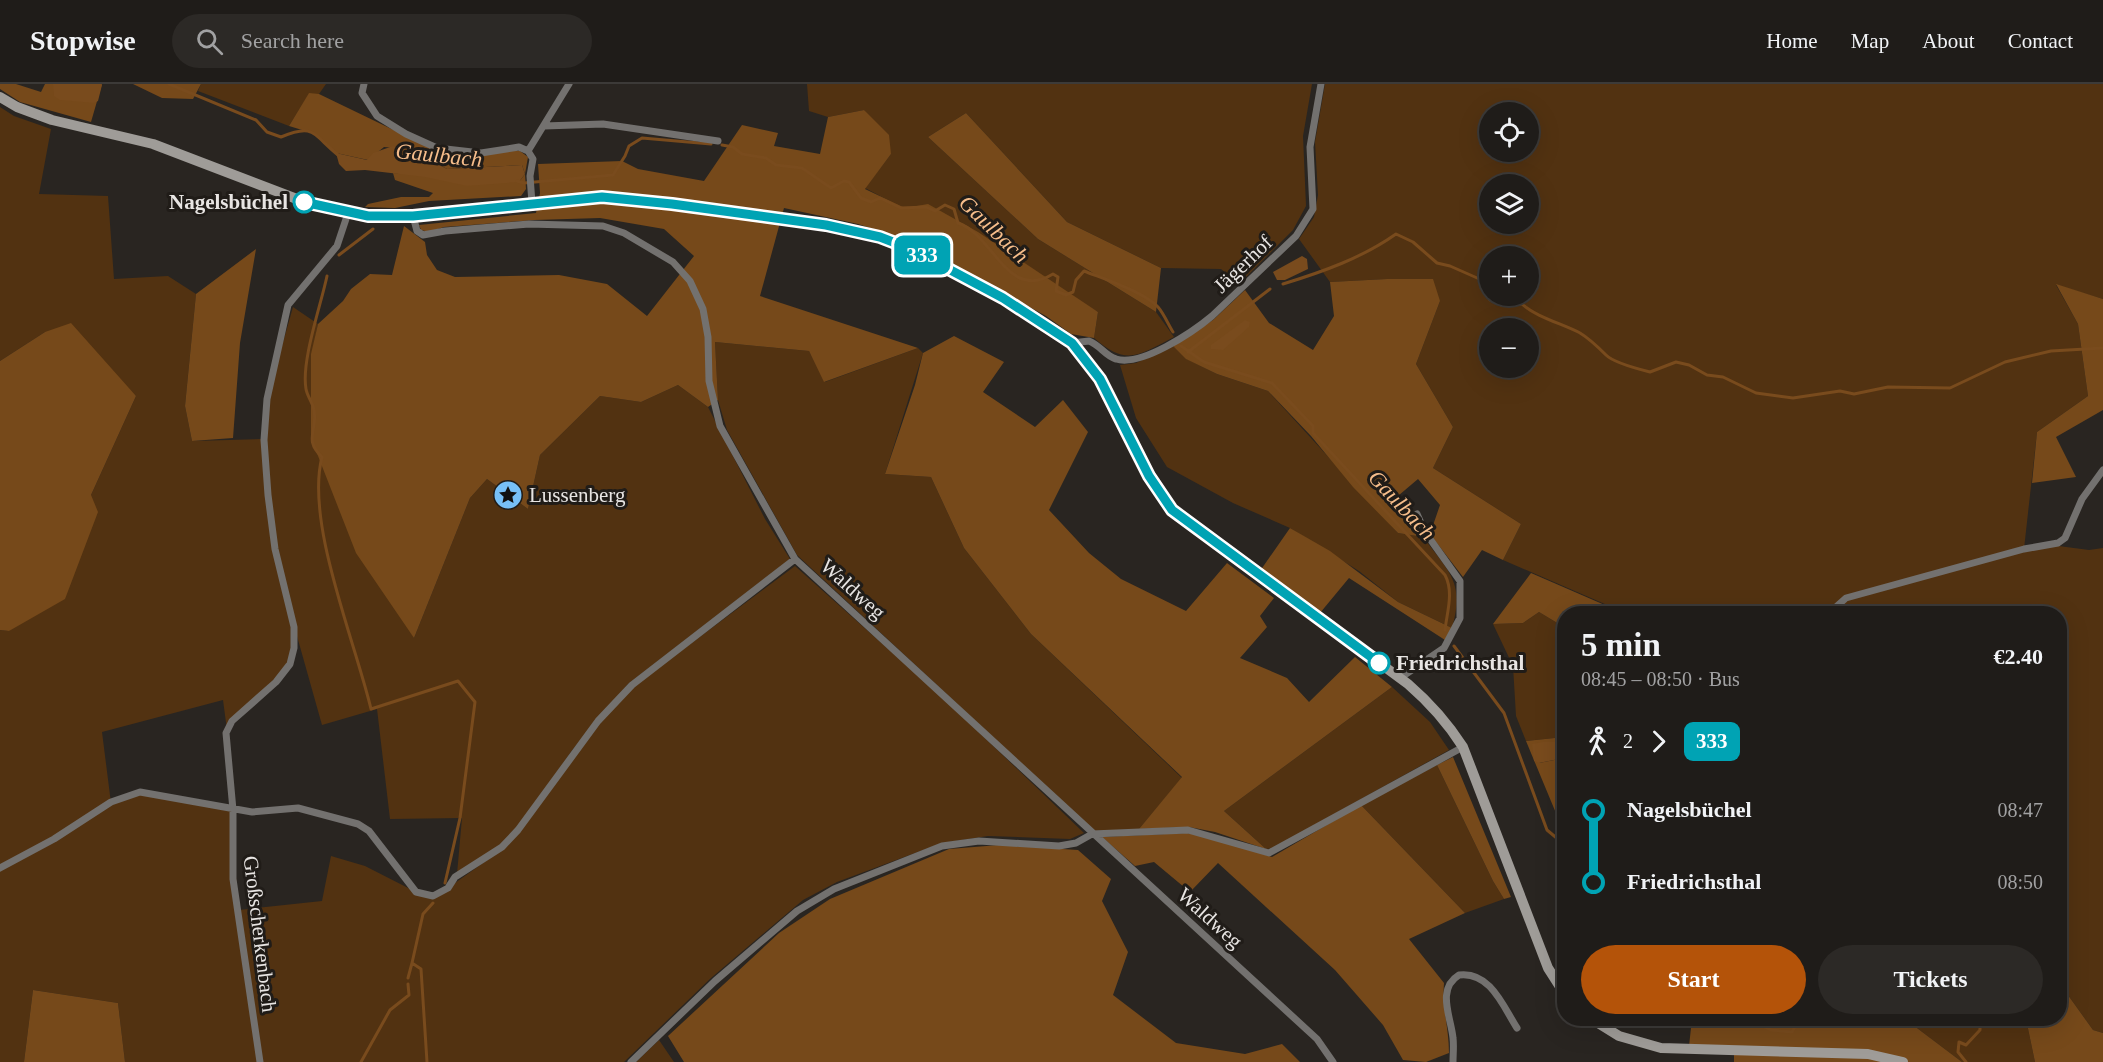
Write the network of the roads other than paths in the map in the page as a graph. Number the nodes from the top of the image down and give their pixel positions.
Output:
1 (364, 84) edge
2 (569, 84) edge
3 (1320, 84) edge
4 (0, 97) edge
5 (544, 126) junction
6 (718, 141) dead end
7 (528, 151) junction
8 (532, 203) junction
9 (348, 213) junction
10 (413, 216) junction
11 (1072, 343) junction
12 (2103, 470) edge
13 (1417, 514) dead end
14 (795, 559) junction
15 (1837, 606) edge
16 (1400, 678) junction
17 (1463, 747) junction
18 (233, 810) junction
19 (1092, 834) junction
20 (0, 867) edge
21 (1557, 982) edge
22 (1603, 1026) edge
23 (1517, 1028) dead end
24 (260, 1062) edge
25 (631, 1062) edge
26 (1333, 1062) edge
27 (1453, 1062) edge
28 (1903, 1062) edge

1 - 7 street
2 - 5 street
3 - 11 street, Jägerhof
4 - 9 main road
5 - 6 street
5 - 7 street
7 - 8 street
8 - 10 main road
8 - 11 main road
9 - 10 main road
9 - 18 street, Großscherkenbach
10 - 14 street, Waldweg
11 - 16 main road
12 - 15 street
13 - 16 street
14 - 18 street
14 - 19 street, Waldweg
16 - 17 main road
17 - 19 street
17 - 21 main road
18 - 20 street
18 - 24 street, Großscherkenbach
19 - 25 street
19 - 26 street, Waldweg
22 - 28 main road
23 - 27 street

